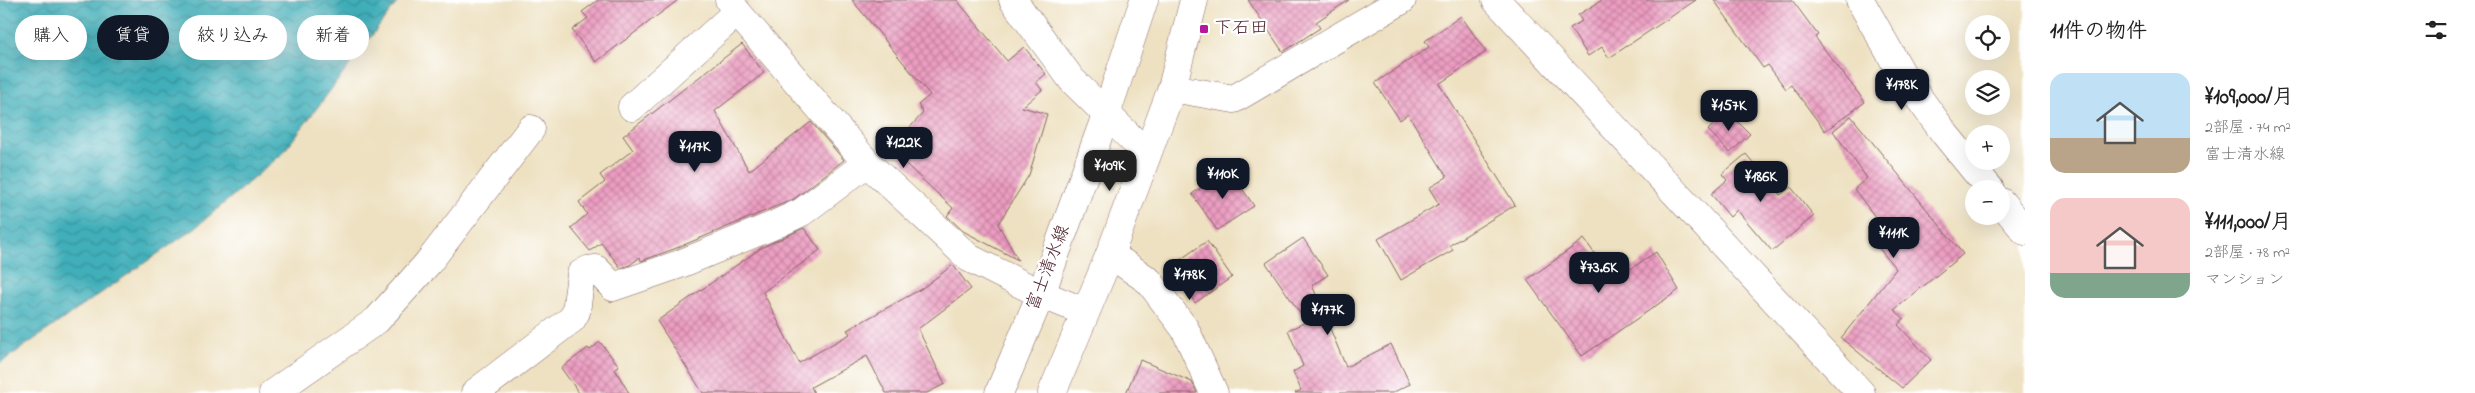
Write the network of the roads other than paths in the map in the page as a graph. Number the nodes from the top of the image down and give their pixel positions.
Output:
1 (1013, 0) edge
2 (1144, 0) edge
3 (1194, 0) edge
4 (1402, 0) edge
5 (1496, 0) edge
6 (1860, 0) edge
7 (733, 6) edge
8 (1172, 88) junction
9 (632, 107) dead end
10 (1106, 115) junction
11 (531, 129) dead end
12 (1147, 154) junction
13 (867, 163) junction
14 (1983, 180) edge
15 (2010, 213) edge
16 (2025, 231) edge
17 (1110, 254) junction
18 (1040, 294) junction
19 (1085, 312) junction
20 (273, 393) edge
21 (475, 393) edge
22 (999, 393) edge
23 (1052, 393) edge
24 (1214, 393) edge
25 (1861, 393) edge

1 - 10 street
2 - 10 street, 富士清水線
3 - 8 street
4 - 8 street
5 - 25 street
6 - 14 street
7 - 9 street
7 - 13 street
8 - 12 street
10 - 12 street
10 - 18 street, 富士清水線
11 - 20 street
12 - 17 street
13 - 18 street
13 - 21 street
15 - 16 street
17 - 19 street
17 - 24 street
18 - 19 street
18 - 22 street, 富士清水線
19 - 23 street

